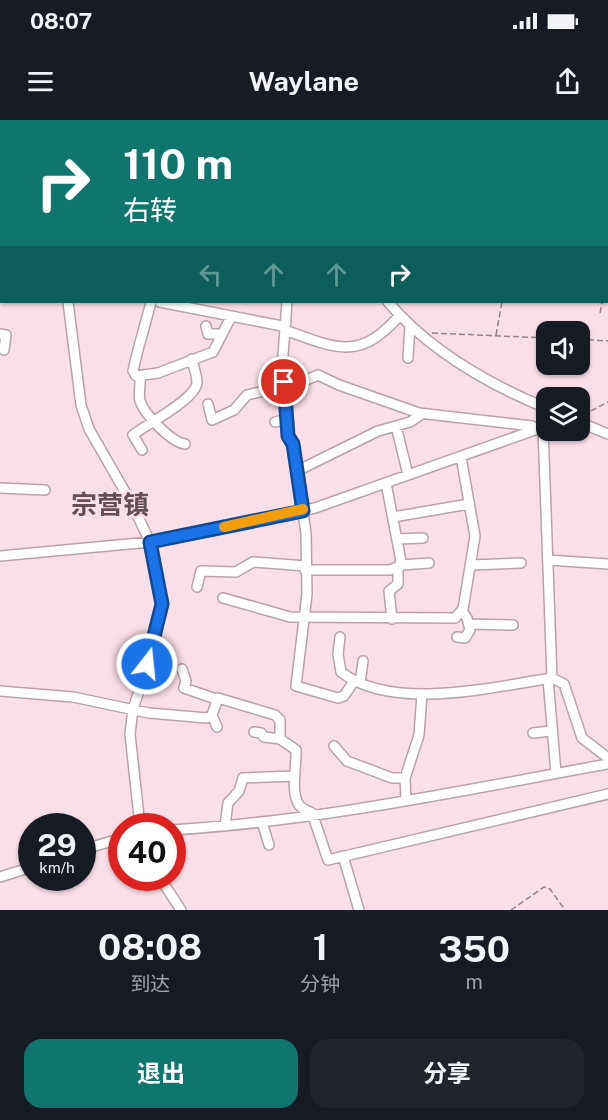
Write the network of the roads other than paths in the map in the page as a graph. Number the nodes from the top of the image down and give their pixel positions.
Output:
1 (68, 303) edge
2 (151, 303) edge
3 (165, 303) edge
4 (287, 303) edge
5 (389, 303) edge
6 (400, 315) junction
7 (231, 317) junction
8 (410, 325) junction
9 (206, 326) dead end
10 (286, 326) junction
11 (0, 334) edge
12 (221, 334) junction
13 (4, 350) dead end
14 (408, 358) dead end
15 (192, 359) junction
16 (140, 376) junction
17 (284, 384) junction
18 (208, 404) dead end
19 (536, 404) edge
20 (419, 413) junction
21 (153, 419) junction
22 (288, 419) junction
23 (275, 422) dead end
24 (396, 426) junction
25 (536, 427) edge
26 (590, 427) edge
27 (536, 430) edge
28 (608, 434) edge
29 (543, 441) edge
30 (185, 444) dead end
31 (142, 450) dead end
32 (461, 457) junction
33 (297, 471) junction
34 (408, 475) junction
35 (386, 483) junction
36 (0, 488) edge
37 (45, 490) dead end
38 (469, 504) junction
39 (303, 511) junction
40 (393, 517) junction
41 (423, 538) dead end
42 (397, 539) junction
43 (150, 542) junction
44 (0, 555) edge
45 (548, 560) junction
46 (429, 563) dead end
47 (521, 564) dead end
48 (608, 564) edge
49 (401, 565) junction
50 (471, 566) junction
51 (306, 568) junction
52 (197, 587) dead end
53 (223, 598) dead end
54 (462, 611) junction
55 (305, 618) junction
56 (392, 619) junction
57 (470, 624) junction
58 (513, 625) dead end
59 (457, 637) dead end
60 (340, 638) dead end
61 (363, 661) dead end
62 (182, 669) dead end
63 (550, 678) junction
64 (357, 682) junction
65 (0, 691) edge
66 (422, 694) junction
67 (216, 699) junction
68 (133, 709) junction
69 (212, 715) junction
70 (217, 727) dead end
71 (551, 731) junction
72 (255, 732) dead end
73 (533, 733) dead end
74 (280, 739) junction
75 (334, 746) dead end
76 (608, 758) edge
77 (608, 764) edge
78 (556, 773) junction
79 (295, 776) junction
80 (405, 778) junction
81 (608, 794) edge
82 (405, 800) junction
83 (139, 813) edge
84 (313, 815) junction
85 (262, 822) junction
86 (225, 826) junction
87 (186, 829) edge
88 (268, 845) dead end
89 (343, 856) junction
90 (18, 871) edge
91 (0, 877) edge
92 (168, 891) edge
93 (178, 909) edge
94 (359, 910) edge

1 - 43 street
2 - 16 street
3 - 7 street
4 - 10 street
5 - 6 street
6 - 8 street
6 - 10 street
7 - 10 street
7 - 12 street
8 - 14 street
8 - 19 street
9 - 12 street
10 - 17 street
11 - 13 street
12 - 15 street
15 - 16 street
15 - 21 street
16 - 21 street
17 - 18 street
17 - 20 street
17 - 22 street
20 - 24 street
20 - 25 street
21 - 30 street
21 - 31 street
22 - 23 street
22 - 33 street
24 - 33 street
24 - 34 street
26 - 28 street
27 - 32 street
29 - 45 street
32 - 34 street
32 - 38 street
33 - 39 street
34 - 35 street
35 - 39 street
35 - 40 street
36 - 37 street
38 - 40 street
38 - 50 street
39 - 43 street
39 - 51 street
40 - 42 street
41 - 42 street
42 - 49 street
43 - 44 street
43 - 68 street
45 - 48 street
45 - 63 street
46 - 49 street
47 - 50 street
49 - 51 street
49 - 56 street
50 - 54 street
51 - 52 street
51 - 55 street
53 - 55 street
54 - 56 street
54 - 57 street
55 - 56 street
55 - 64 street
57 - 58 street
57 - 59 street
60 - 64 street
61 - 64 street
62 - 67 street
63 - 66 street
63 - 71 street
63 - 76 street
64 - 66 street
65 - 68 street
66 - 80 street
67 - 69 street
67 - 74 street
68 - 69 street
68 - 83 street
69 - 70 street
71 - 73 street
71 - 78 street
72 - 74 street
74 - 79 street
75 - 80 street
77 - 78 street
78 - 82 street
79 - 84 street
79 - 86 street
80 - 82 street
81 - 89 street
82 - 84 street
84 - 85 street
84 - 89 street
85 - 86 street
85 - 88 street
86 - 87 street
89 - 94 street
90 - 91 street
92 - 93 street

